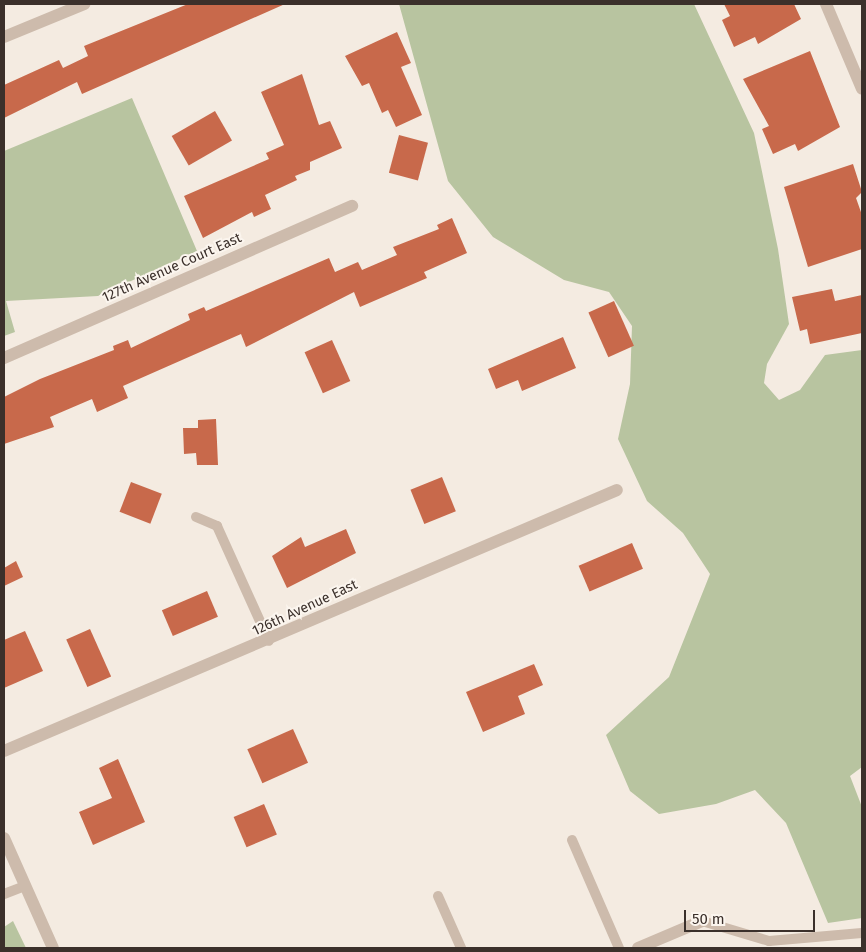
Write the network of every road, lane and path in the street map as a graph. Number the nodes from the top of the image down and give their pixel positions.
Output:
1 (84, 4) edge
2 (826, 4) edge
3 (4, 37) edge
4 (862, 89) edge
5 (352, 206) dead end
6 (4, 358) edge
7 (617, 490) dead end
8 (196, 517) dead end
9 (269, 641) junction
10 (4, 751) edge
11 (4, 838) edge
12 (572, 840) dead end
13 (25, 886) junction
14 (4, 894) edge
15 (438, 896) dead end
16 (702, 921) joint
17 (862, 932) edge
18 (52, 948) edge
19 (461, 948) edge
20 (619, 948) edge
21 (638, 948) edge

1 - 3 street
2 - 4 street
5 - 6 street, 127th Avenue Court East
7 - 9 street, 126th Avenue East
8 - 9 lane
9 - 10 street, 126th Avenue East
11 - 13 street
12 - 20 lane
13 - 14 lane
13 - 18 street
15 - 19 lane
16 - 17 lane
16 - 21 street

